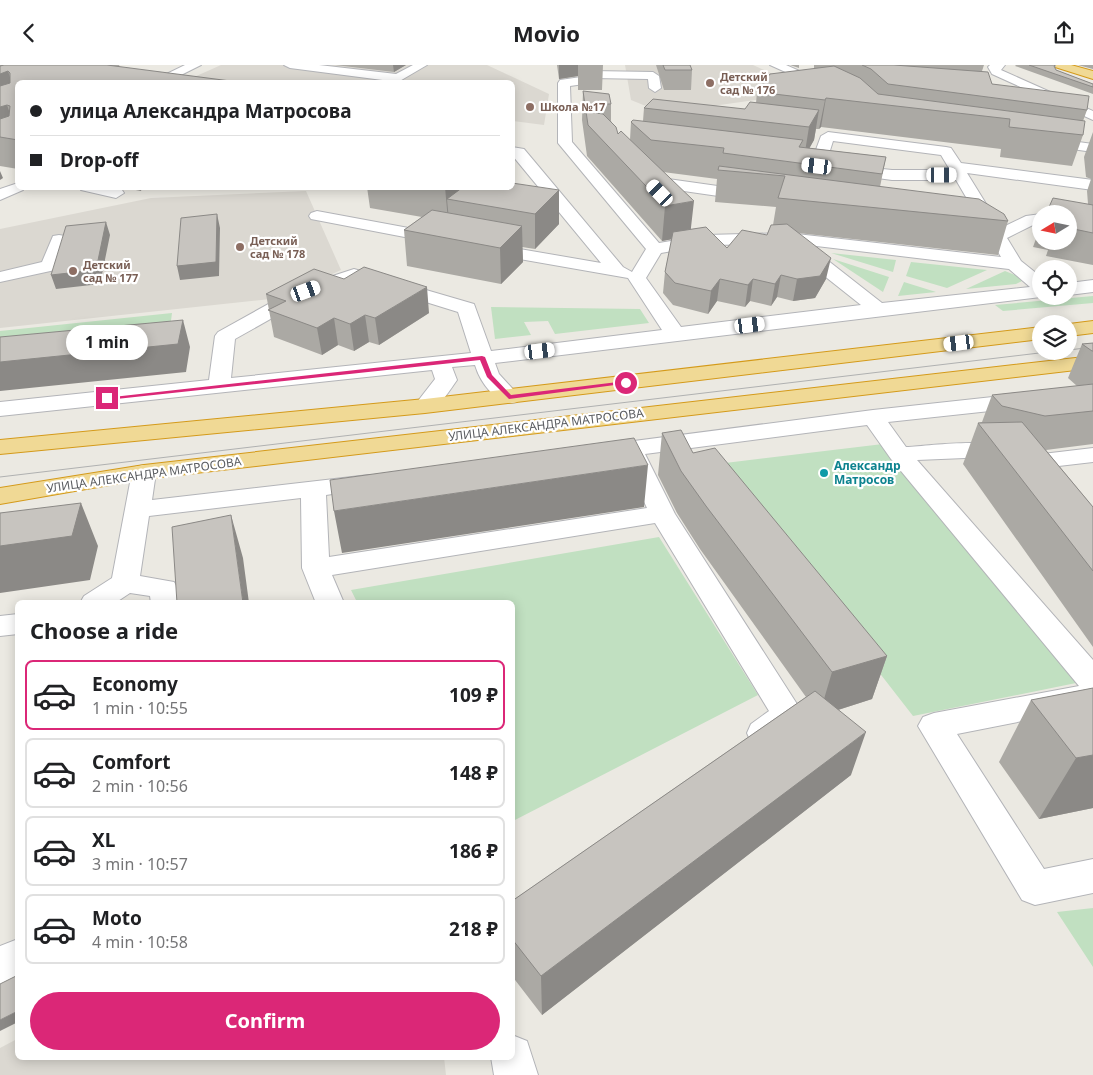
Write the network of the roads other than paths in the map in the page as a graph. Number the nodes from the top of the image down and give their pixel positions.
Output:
1 (195, 65) edge
2 (290, 65) edge
3 (421, 65) edge
4 (776, 65) edge
5 (999, 65) edge
6 (1088, 65) edge
7 (1093, 66) edge
8 (1059, 69) edge
9 (586, 70) edge
10 (1093, 75) edge
11 (653, 76) edge
12 (161, 80) edge
13 (1093, 84) edge
14 (837, 87) edge
15 (1093, 116) edge
16 (1024, 138) edge
17 (581, 141) dead end
18 (565, 143) junction
19 (1093, 148) edge
20 (515, 151) edge
21 (634, 167) edge
22 (957, 171) junction
23 (649, 181) junction
24 (1093, 185) edge
25 (15, 188) edge
26 (101, 190) edge
27 (548, 190) junction
28 (530, 191) edge
29 (116, 193) dead end
30 (0, 195) edge
31 (766, 197) dead end
32 (668, 201) edge
33 (317, 216) dead end
34 (1032, 219) edge
35 (971, 225) edge
36 (693, 227) edge
37 (994, 233) junction
38 (788, 238) junction
39 (59, 240) dead end
40 (706, 241) junction
41 (454, 242) edge
42 (473, 245) edge
43 (654, 249) junction
44 (1014, 264) junction
45 (617, 271) junction
46 (0, 277) edge
47 (637, 278) junction
48 (1032, 279) edge
49 (1093, 286) edge
50 (1077, 288) edge
51 (1032, 292) edge
52 (878, 309) junction
53 (1093, 327) edge
54 (1077, 329) edge
55 (1032, 334) edge
56 (676, 335) junction
57 (482, 357) junction
58 (440, 362) junction
59 (1093, 362) edge
60 (219, 386) junction
61 (1093, 393) edge
62 (509, 397) junction
63 (425, 407) junction
64 (0, 409) edge
65 (874, 417) junction
66 (0, 447) edge
67 (630, 449) junction
68 (899, 454) junction
69 (581, 455) edge
70 (1093, 455) edge
71 (1034, 463) junction
72 (144, 472) junction
73 (393, 479) edge
74 (313, 489) junction
75 (1057, 493) edge
76 (0, 496) edge
77 (137, 510) junction
78 (662, 514) junction
79 (316, 568) junction
80 (125, 583) junction
81 (99, 600) edge
82 (165, 600) edge
83 (329, 600) edge
84 (15, 624) edge
85 (0, 626) edge
86 (1093, 681) edge
87 (1093, 695) edge
88 (740, 749) edge
89 (1093, 876) edge
90 (15, 959) edge
91 (0, 966) edge
92 (513, 1060) edge
93 (516, 1075) edge

1 - 12 street
2 - 3 street
4 - 14 street
5 - 15 street
6 - 7 street
8 - 10 highway
8 - 13 street
9 - 11 street
9 - 18 street
16 - 19 street
17 - 18 street
18 - 43 street
20 - 27 street
21 - 23 street
22 - 22 street
22 - 24 street
22 - 37 street
23 - 31 street
23 - 32 street
25 - 30 street
26 - 29 street
27 - 28 street
27 - 45 street
33 - 41 street
34 - 37 street
35 - 37 street
36 - 40 street
37 - 44 street
38 - 40 street
38 - 44 street
38 - 52 street
39 - 46 street
40 - 43 street
42 - 45 street
43 - 47 street
44 - 48 street
45 - 47 street
47 - 56 street
49 - 50 street
51 - 52 street
52 - 56 street
53 - 54 highway
55 - 62 highway
56 - 57 street
57 - 58 street
57 - 60 street
57 - 62 street
58 - 60 street
58 - 63 street
59 - 72 highway, УЛИЦА АЛЕКСАНДРА МАТРОСОВА
60 - 64 street
61 - 65 street
62 - 63 highway
63 - 66 highway
65 - 67 street
65 - 68 street
67 - 69 street
67 - 78 street
68 - 71 street
68 - 86 street
70 - 71 street
71 - 75 street
72 - 76 highway, УЛИЦА АЛЕКСАНДРА МАТРОСОВА
72 - 77 street
73 - 74 street
74 - 77 street
74 - 79 street
77 - 80 street
78 - 79 street
78 - 88 street
79 - 83 street
80 - 81 street
80 - 82 street
84 - 85 street
87 - 89 street
90 - 91 street
92 - 93 street

